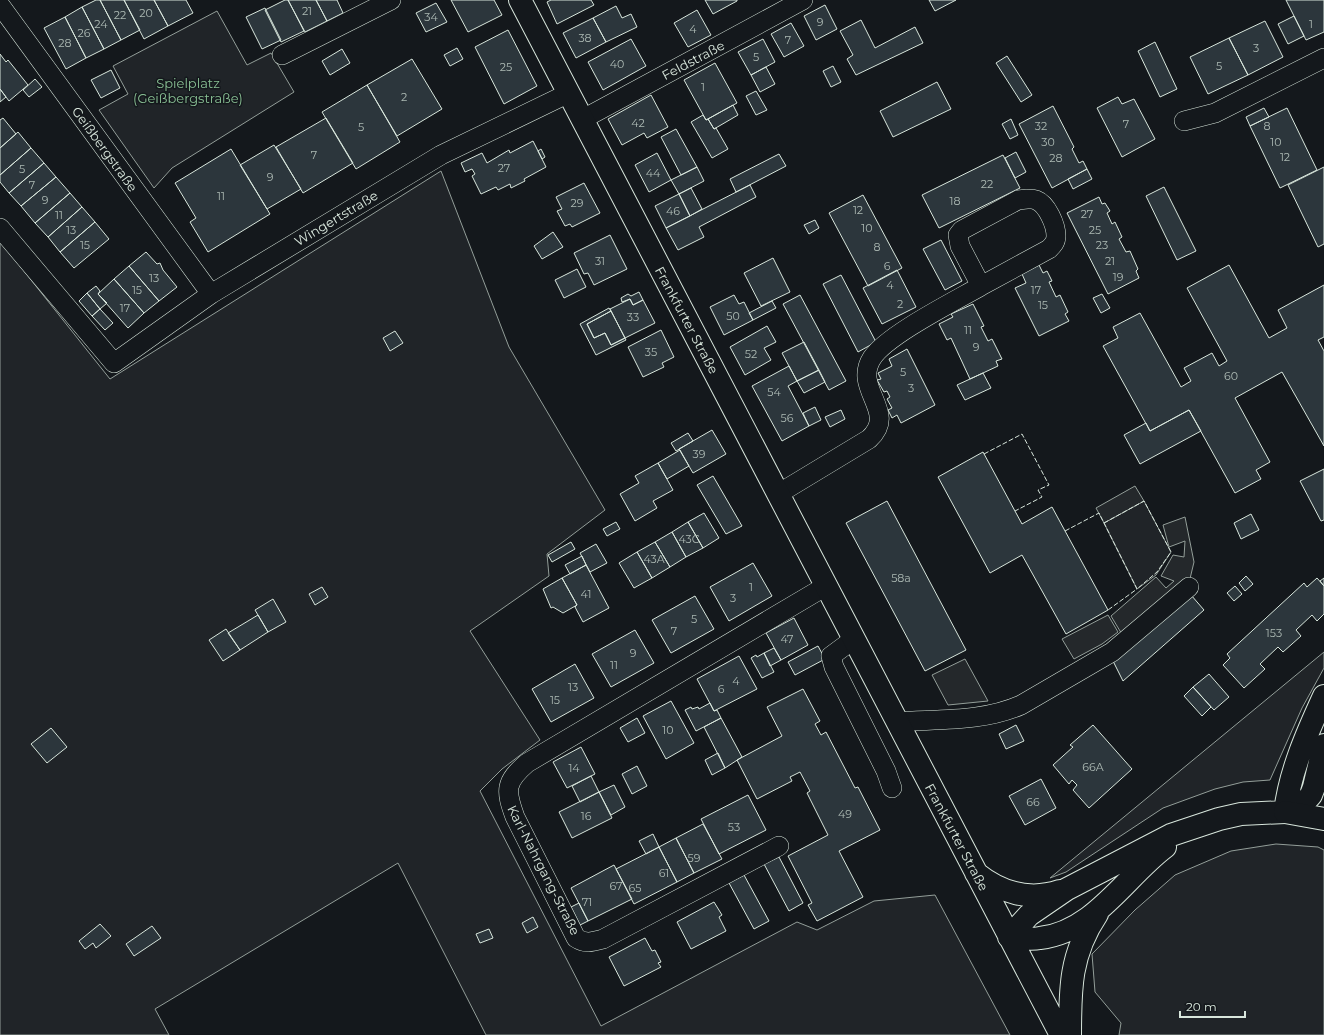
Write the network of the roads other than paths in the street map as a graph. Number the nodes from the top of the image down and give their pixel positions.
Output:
1 (392, 0) edge
2 (520, 0) edge
3 (803, 0) edge
4 (0, 5) edge
5 (282, 55) dead end
6 (1324, 58) edge
7 (569, 93) junction
8 (583, 119) junction
9 (1184, 121) dead end
10 (0, 228) edge
11 (981, 286) junction
12 (211, 294) junction
13 (778, 494) junction
14 (826, 586) junction
15 (1189, 587) dead end
16 (854, 639) junction
17 (1324, 696) edge
18 (897, 722) junction
19 (1324, 745) edge
20 (892, 788) dead end
21 (1284, 812) junction
22 (1324, 819) edge
23 (1198, 826) junction
24 (779, 846) dead end
25 (976, 873) junction
26 (1067, 889) junction
27 (1100, 908) junction
28 (1009, 937) junction
29 (1061, 1035) edge
30 (1070, 1035) edge

1 - 5 street
2 - 7 main road, Frankfurter Straße
3 - 8 street, Feldstraße
4 - 12 street, Geißbergstraße
6 - 9 street
7 - 8 main road, Frankfurter Straße
7 - 12 street, Wingertstraße
8 - 13 main road, Frankfurter Straße
10 - 12 street, Wingertstraße
11 - 11 street
11 - 13 street
13 - 14 main road, Frankfurter Straße
14 - 16 main road, Frankfurter Straße
14 - 24 street, Karl-Nahrgang-Straße
15 - 18 street
16 - 18 main road, Frankfurter Straße
16 - 20 street
17 - 21 main road
18 - 25 main road, Frankfurter Straße
19 - 21 main road
21 - 22 main road
21 - 23 main road
23 - 26 main road
23 - 27 main road
25 - 26 main road
25 - 28 main road, Frankfurter Straße
26 - 28 main road
27 - 28 main road
27 - 30 main road
28 - 29 main road, Frankfurter Straße

